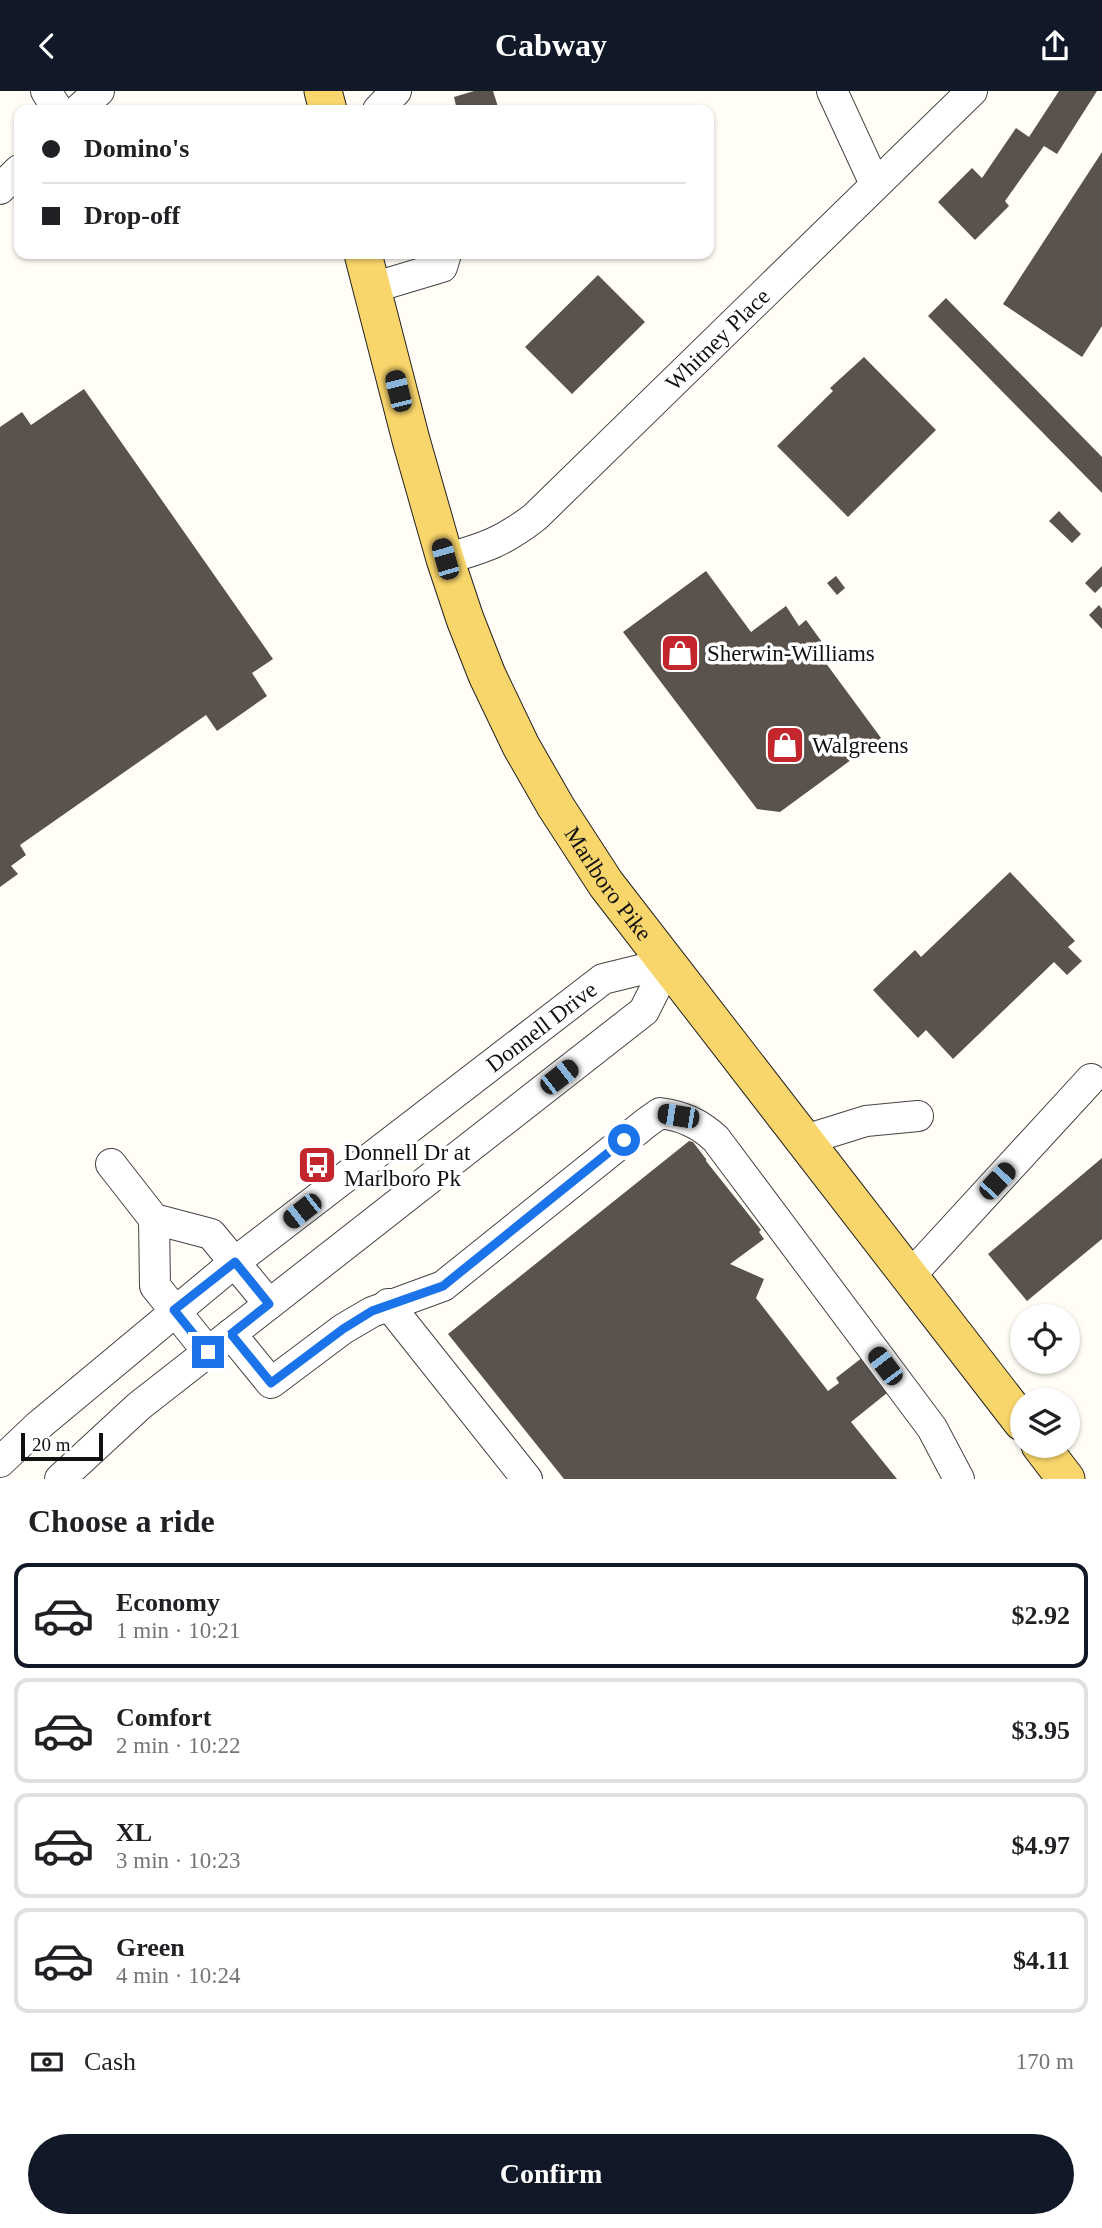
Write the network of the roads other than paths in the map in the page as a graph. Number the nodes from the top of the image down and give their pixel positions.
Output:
1 (99, 91) edge
2 (396, 91) edge
3 (832, 91) edge
4 (972, 91) edge
5 (84, 105) edge
6 (383, 105) edge
7 (14, 175) edge
8 (875, 184) junction
9 (0, 188) edge
10 (444, 259) edge
11 (368, 271) edge
12 (445, 559) junction
13 (668, 963) junction
14 (1091, 1079) dead end
15 (918, 1116) dead end
16 (805, 1140) junction
17 (111, 1164) dead end
18 (154, 1219) junction
19 (235, 1262) junction
20 (910, 1276) junction
21 (269, 1304) junction
22 (388, 1304) junction
23 (174, 1310) junction
24 (231, 1334) junction
25 (208, 1352) junction
26 (1010, 1406) edge
27 (1050, 1458) edge
28 (0, 1462) edge
29 (61, 1479) edge
30 (527, 1479) edge
31 (959, 1479) edge
32 (1066, 1479) edge

1 - 5 street
2 - 6 street
3 - 8 street
4 - 8 street, Whitney Place
7 - 9 street
8 - 12 street, Whitney Place
10 - 11 street
11 - 12 main road, Marlboro Pike
12 - 13 main road, Marlboro Pike
13 - 16 main road, Marlboro Pike
13 - 19 street, Donnell Drive
13 - 21 street
14 - 20 street
15 - 16 street
16 - 20 main road, Marlboro Pike
17 - 18 street
18 - 19 street
18 - 23 street
19 - 21 street
19 - 23 street, Donnell Drive
20 - 26 main road, Marlboro Pike
21 - 24 street
22 - 24 street
22 - 30 street
22 - 31 street
23 - 25 street
23 - 28 street, Donnell Drive
24 - 25 street
25 - 29 street
27 - 32 main road

